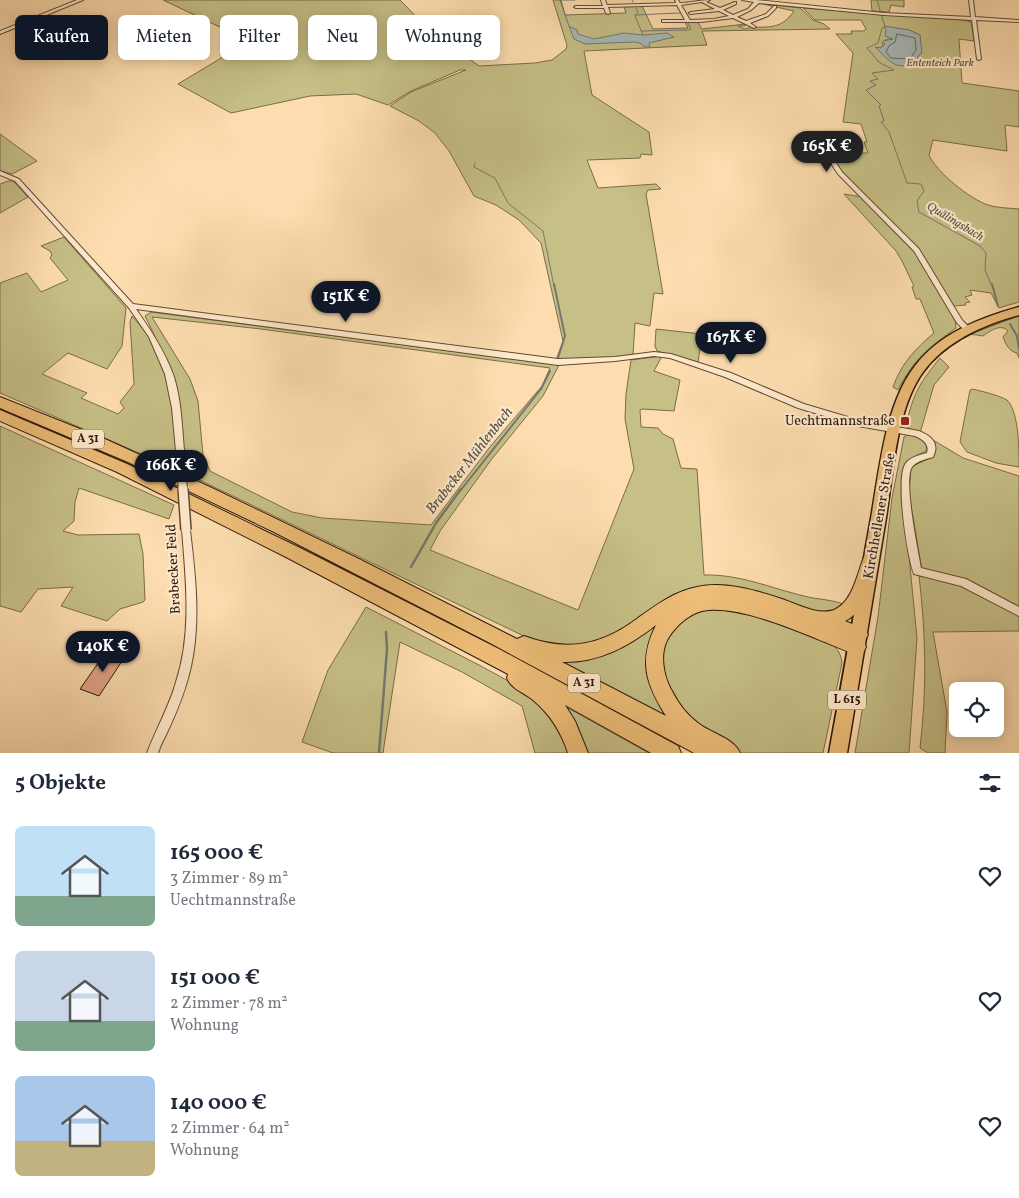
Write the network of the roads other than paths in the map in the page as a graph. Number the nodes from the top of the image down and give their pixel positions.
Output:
1 (81, 0) edge
2 (603, 0) edge
3 (746, 0) edge
4 (971, 0) edge
5 (706, 1) edge
6 (678, 2) edge
7 (757, 2) junction
8 (734, 3) dead end
9 (606, 6) junction
10 (576, 7) dead end
11 (775, 8) dead end
12 (719, 10) junction
13 (608, 13) dead end
14 (691, 13) dead end
15 (732, 16) junction
16 (974, 18) junction
17 (665, 21) dead end
18 (688, 21) junction
19 (1019, 21) edge
20 (746, 23) junction
21 (754, 27) dead end
22 (0, 33) edge
23 (979, 59) dead end
24 (814, 133) dead end
25 (0, 173) edge
26 (131, 306) junction
27 (1019, 311) edge
28 (967, 329) junction
29 (0, 402) edge
30 (0, 415) edge
31 (896, 430) junction
32 (871, 560) junction
33 (1019, 612) edge
34 (453, 614) junction
35 (814, 618) junction
36 (858, 641) junction
37 (494, 656) junction
38 (152, 753) edge
39 (578, 753) edge
40 (671, 753) edge
41 (714, 753) edge
42 (730, 753) edge
43 (838, 753) edge

1 - 22 street
2 - 9 street
3 - 7 street
4 - 16 street
5 - 6 street
5 - 12 street
6 - 9 street
6 - 18 street
7 - 15 street
7 - 16 street
8 - 12 street
9 - 10 street
9 - 13 street
11 - 20 street
12 - 14 street
12 - 15 street
15 - 18 street
15 - 20 street
16 - 19 street
16 - 23 street
17 - 18 street
20 - 21 street
24 - 28 street
25 - 26 street, Brabecker Feld
26 - 31 street
26 - 38 street, Brabecker Feld, bridge
27 - 28 main road, Kirchhellener Straße / L 615
28 - 31 main road, Kirchhellener Straße / L 615
29 - 34 highway, A 31
30 - 37 highway, A 31
31 - 32 main road, Kirchhellener Straße / L 615
31 - 33 street
32 - 35 highway
32 - 36 main road, Kirchhellener Straße / L 615
34 - 35 highway
34 - 41 highway, A 31
35 - 36 highway
36 - 42 highway
36 - 43 main road, Kirchhellener Straße / L 615
37 - 39 highway
37 - 40 highway, A 31

